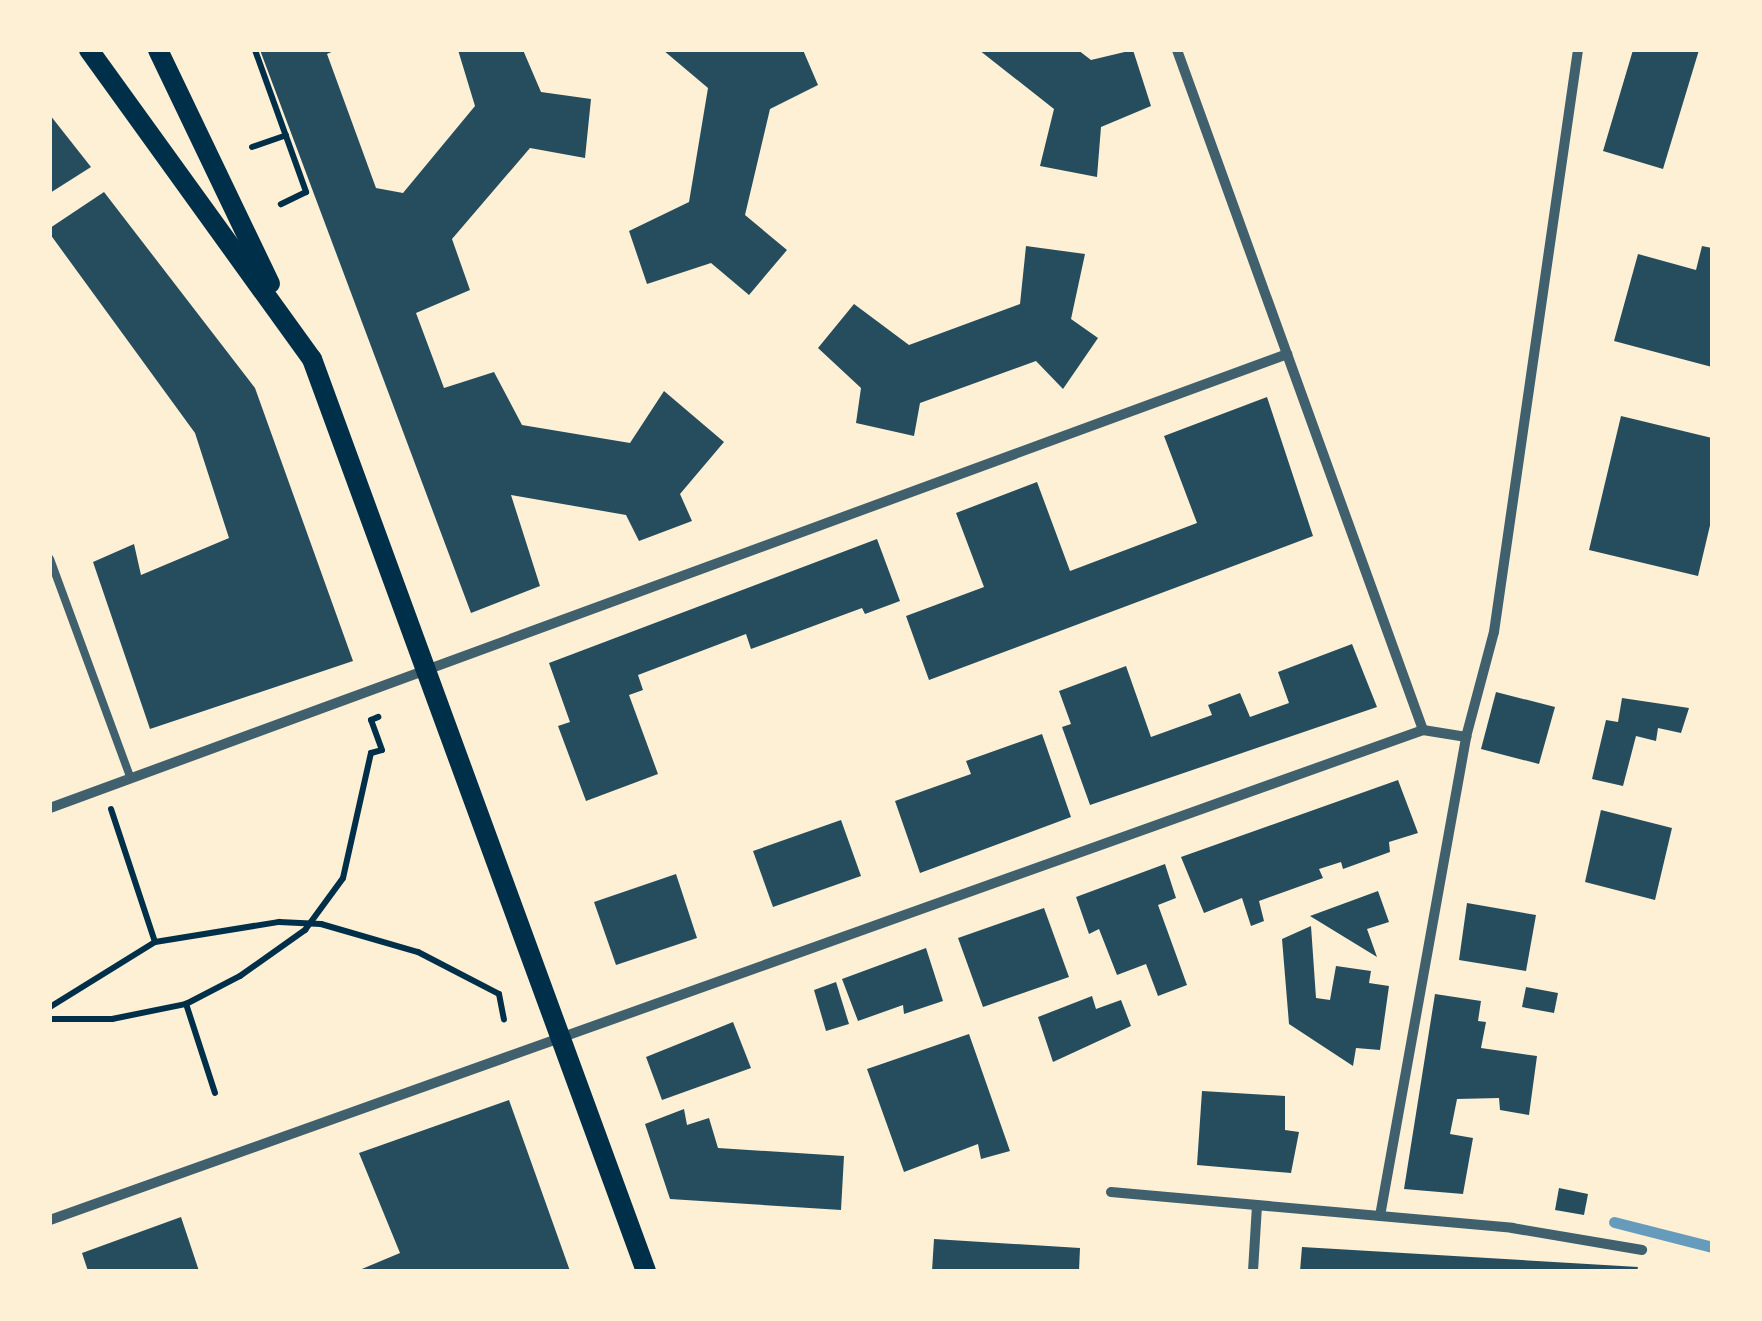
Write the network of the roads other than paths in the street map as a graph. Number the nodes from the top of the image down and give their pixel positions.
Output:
1 (89, 50) edge
2 (158, 50) edge
3 (1177, 50) edge
4 (1578, 50) edge
5 (292, 331) junction
6 (1287, 354) junction
7 (50, 559) edge
8 (426, 670) junction
9 (1423, 730) junction
10 (1466, 737) junction
11 (131, 779) junction
12 (50, 808) edge
13 (560, 1038) junction
14 (1111, 1192) dead end
15 (1257, 1205) junction
16 (1380, 1216) junction
17 (50, 1220) edge
18 (1642, 1250) dead end
19 (646, 1271) edge
20 (1254, 1271) edge

1 - 5 main road
2 - 5 main road
3 - 6 street
4 - 10 street
5 - 8 main road
6 - 8 street
6 - 9 street
7 - 11 lane
8 - 11 street
8 - 13 main road
9 - 10 street
9 - 13 street
10 - 16 street
11 - 12 street
13 - 17 street
13 - 19 main road
14 - 15 street
15 - 16 street
15 - 20 street
16 - 18 street

